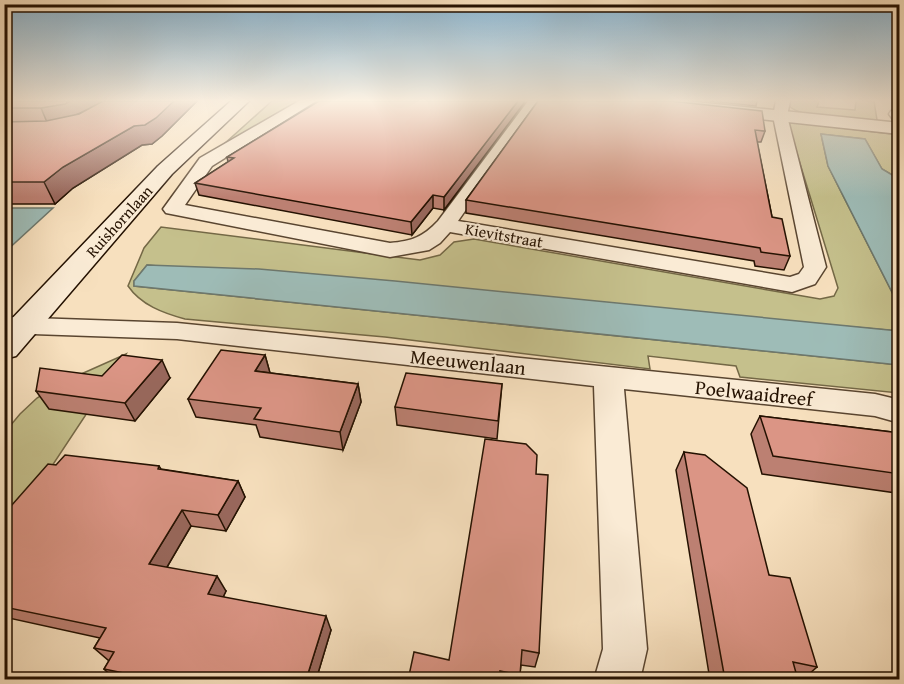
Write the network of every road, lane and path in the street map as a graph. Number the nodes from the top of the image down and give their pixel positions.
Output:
1 (206, 133) edge
2 (255, 133) edge
3 (512, 133) edge
4 (787, 133) edge
5 (445, 225) junction
6 (12, 333) edge
7 (608, 377) junction
8 (900, 412) edge
9 (617, 680) edge

1 - 6 main road, Ruishornlaan
2 - 5 street, Kievitstraat
3 - 5 street
4 - 5 street, Kievitstraat
6 - 7 street, Meeuwenlaan
7 - 8 street, Poelwaaidreef
7 - 9 street

